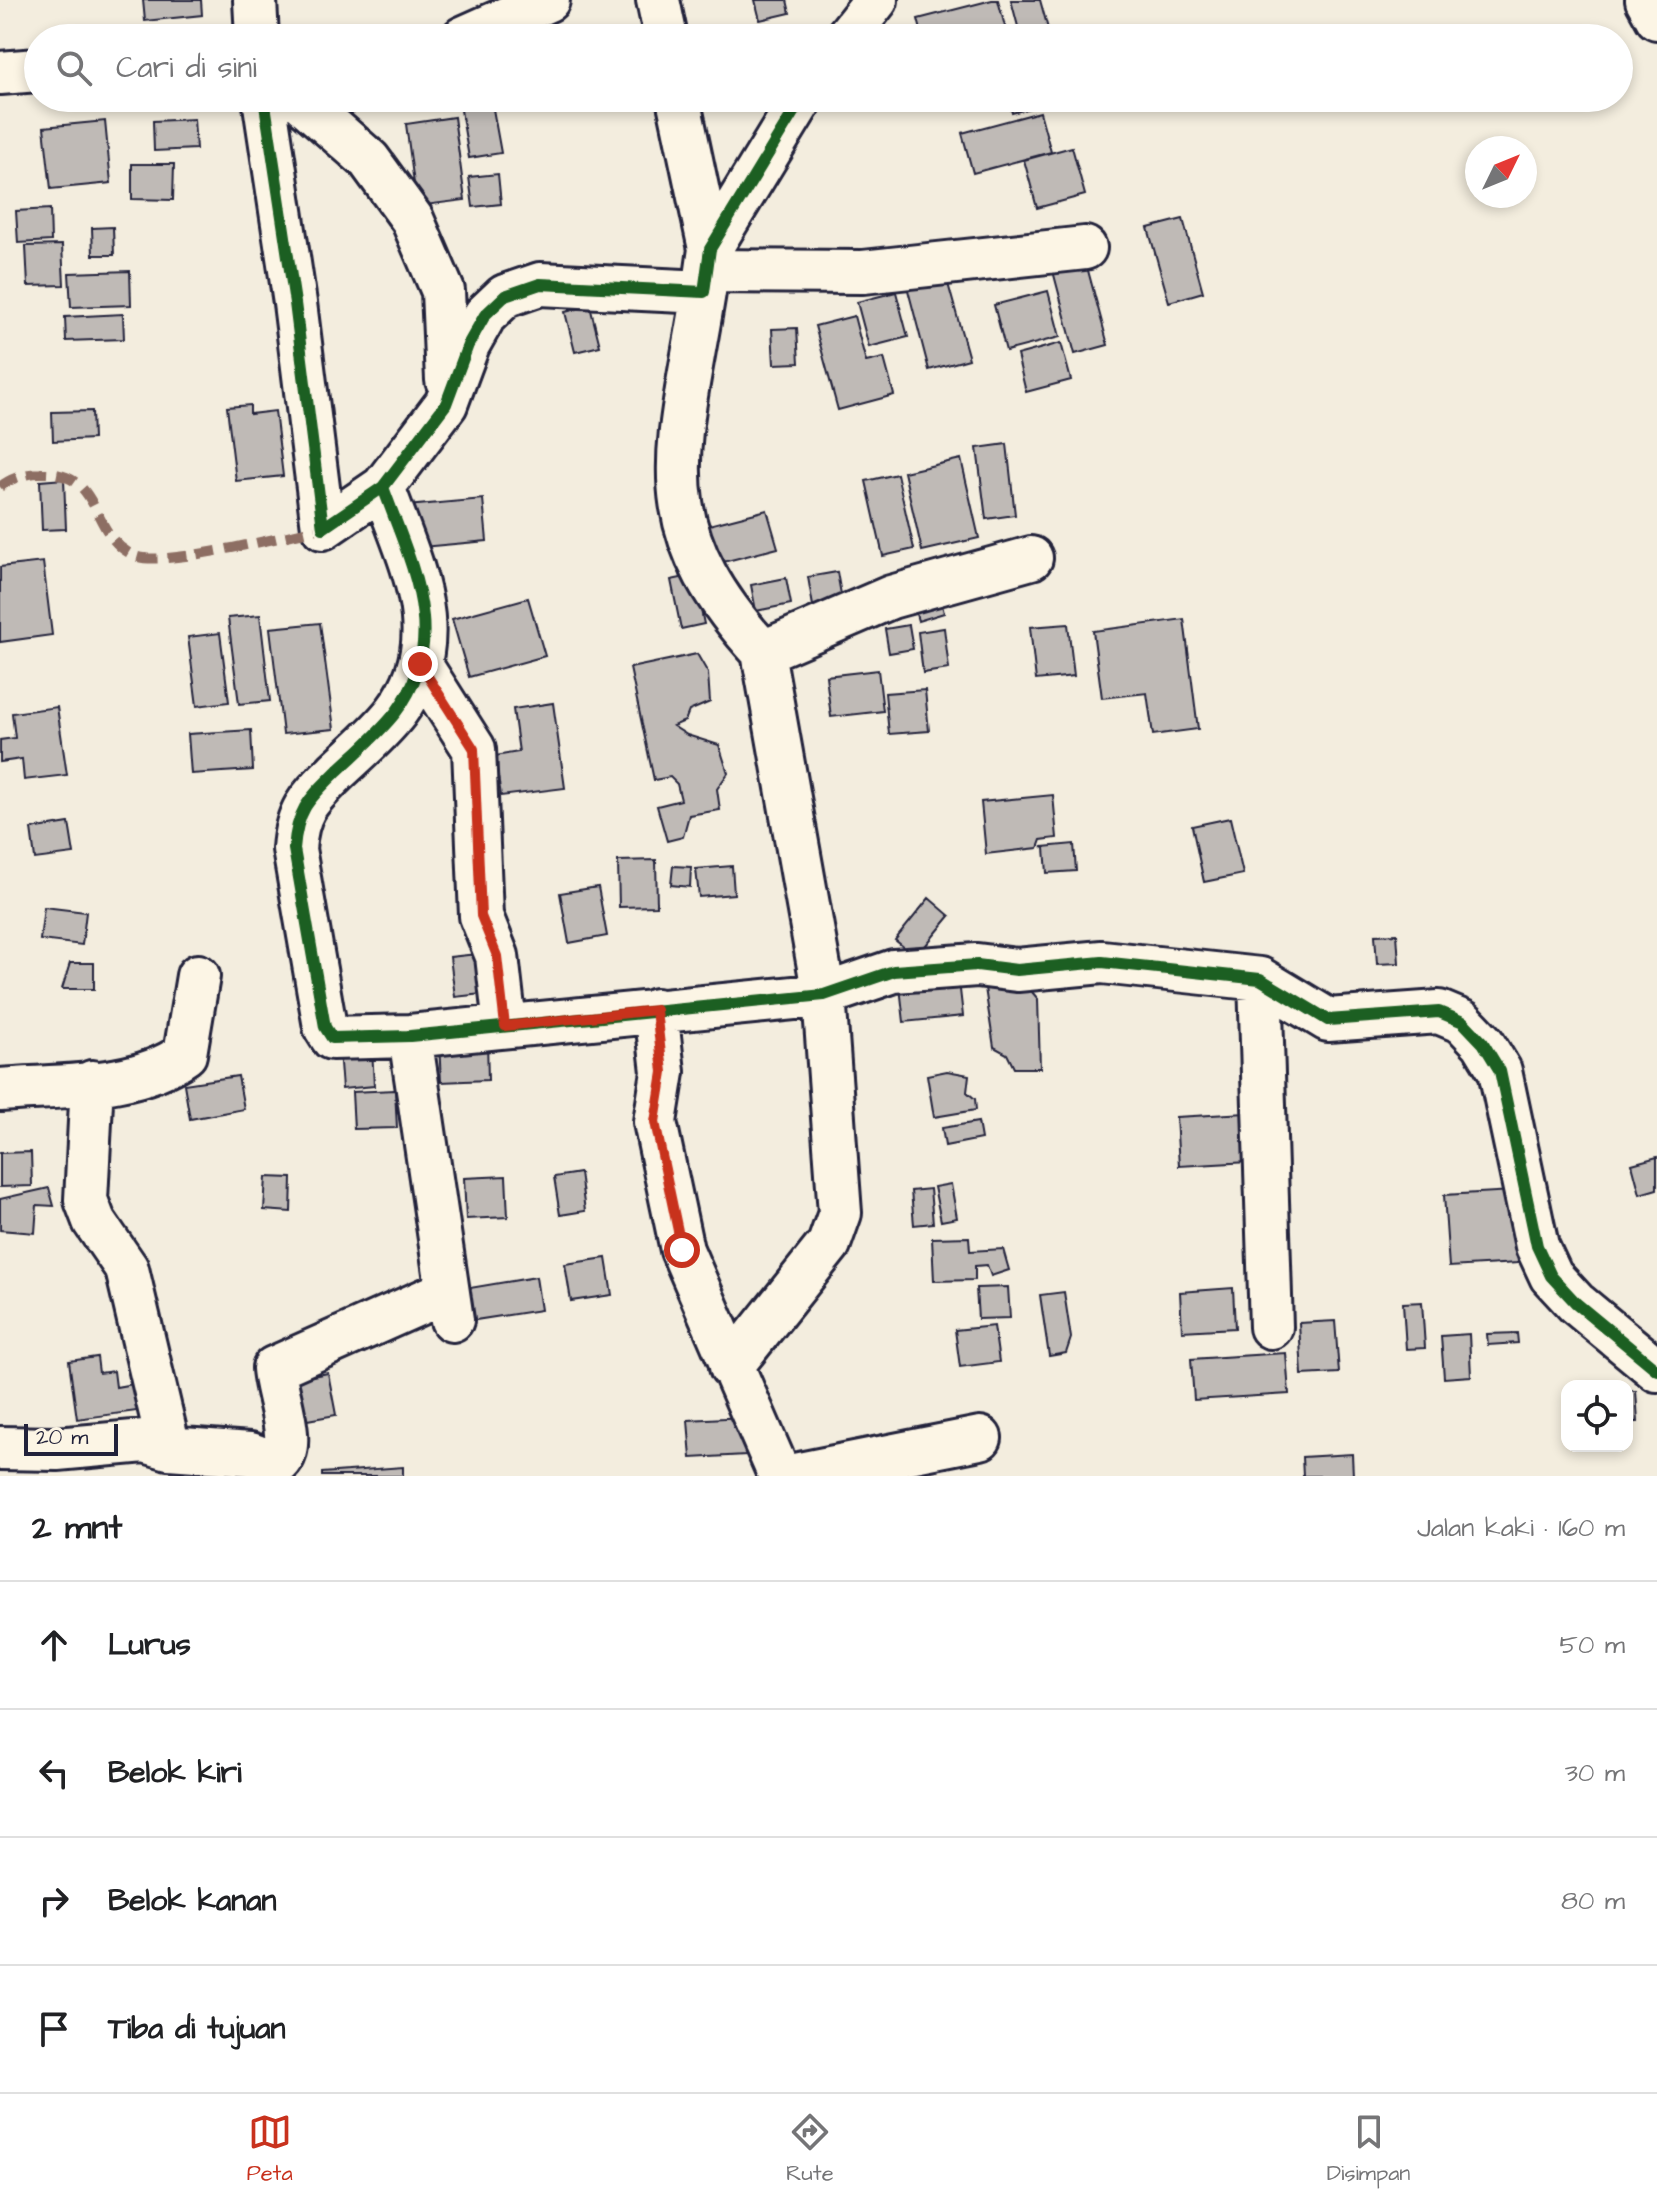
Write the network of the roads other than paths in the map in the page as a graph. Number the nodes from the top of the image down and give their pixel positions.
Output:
1 (255, 0) edge
2 (548, 0) edge
3 (658, 0) edge
4 (876, 0) edge
5 (1647, 0) edge
6 (1657, 18) edge
7 (256, 24) edge
8 (494, 24) edge
9 (663, 24) edge
10 (857, 24) edge
11 (24, 71) edge
12 (0, 73) edge
13 (266, 112) edge
14 (314, 112) edge
15 (680, 112) edge
16 (794, 112) edge
17 (1085, 248) dead end
18 (707, 271) junction
19 (446, 404) junction
20 (383, 487) junction
21 (1031, 558) dead end
22 (763, 652) junction
23 (420, 664) junction
24 (198, 976) dead end
25 (1260, 979) junction
26 (824, 995) junction
27 (656, 1010) junction
28 (505, 1026) junction
29 (410, 1036) junction
30 (92, 1082) junction
31 (0, 1090) edge
32 (1271, 1327) dead end
33 (731, 1367) junction
34 (1657, 1370) edge
35 (980, 1438) dead end
36 (0, 1448) edge
37 (169, 1448) junction
38 (780, 1476) edge
39 (789, 1476) edge

1 - 7 street
2 - 8 street
3 - 9 street
4 - 10 street
5 - 6 street
11 - 12 street
13 - 20 street
14 - 19 street
15 - 18 street
16 - 18 street
17 - 18 street
18 - 19 street
18 - 22 street
19 - 20 street
20 - 23 street
21 - 22 street
22 - 26 street
23 - 28 street
23 - 29 street
24 - 30 street
25 - 26 street
25 - 32 street
25 - 34 street
26 - 27 street
26 - 33 street
27 - 28 street
27 - 33 street
28 - 29 street
29 - 37 street
30 - 31 street
30 - 37 street
33 - 38 street
35 - 39 street
36 - 37 street

